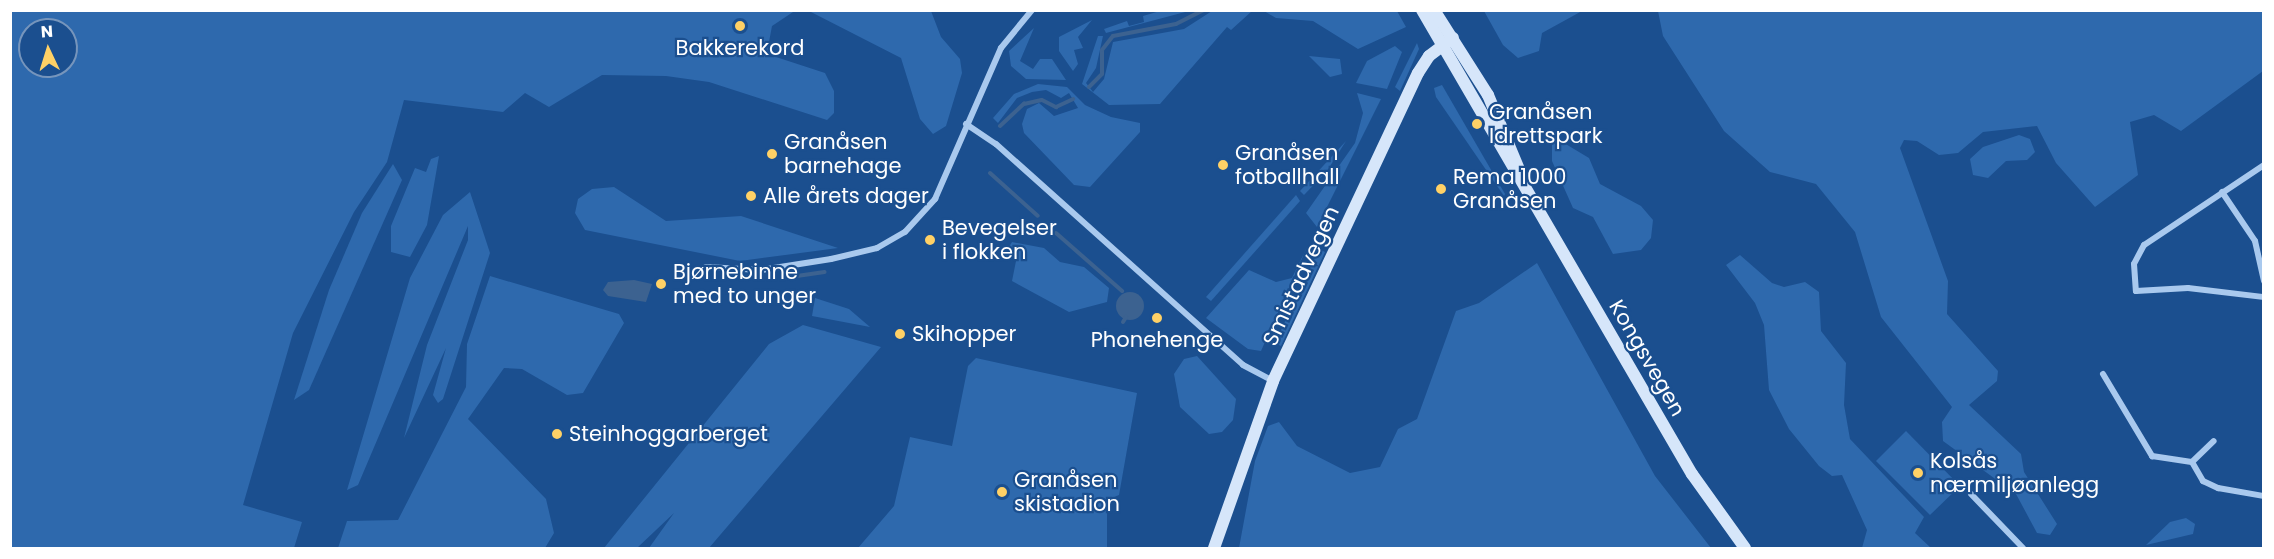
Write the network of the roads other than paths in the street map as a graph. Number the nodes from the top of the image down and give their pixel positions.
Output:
1 (1032, 10) edge
2 (1422, 10) edge
3 (1434, 10) edge
4 (1453, 38) junction
5 (1440, 45) junction
6 (966, 124) junction
7 (2264, 165) edge
8 (1523, 182) junction
9 (2222, 192) junction
10 (706, 267) dead end
11 (2264, 281) edge
12 (2264, 297) edge
13 (2103, 374) dead end
14 (1273, 381) junction
15 (2214, 441) dead end
16 (2192, 462) junction
17 (1971, 494) dead end
18 (2264, 496) edge
19 (1214, 549) edge
20 (1745, 549) edge
21 (2023, 549) edge

1 - 6 street
2 - 5 main road, Kongsvegen
3 - 4 main road, Kongsvegen
4 - 5 main road, Smistadvegen
4 - 8 main road, Kongsvegen
5 - 8 main road, Kongsvegen
5 - 14 main road, Smistadvegen
6 - 10 street
6 - 14 street
7 - 9 street
8 - 20 main road, Kongsvegen
9 - 11 street
9 - 12 street
13 - 16 street
14 - 19 main road, Smistadvegen
15 - 16 street
16 - 18 street
17 - 21 street

